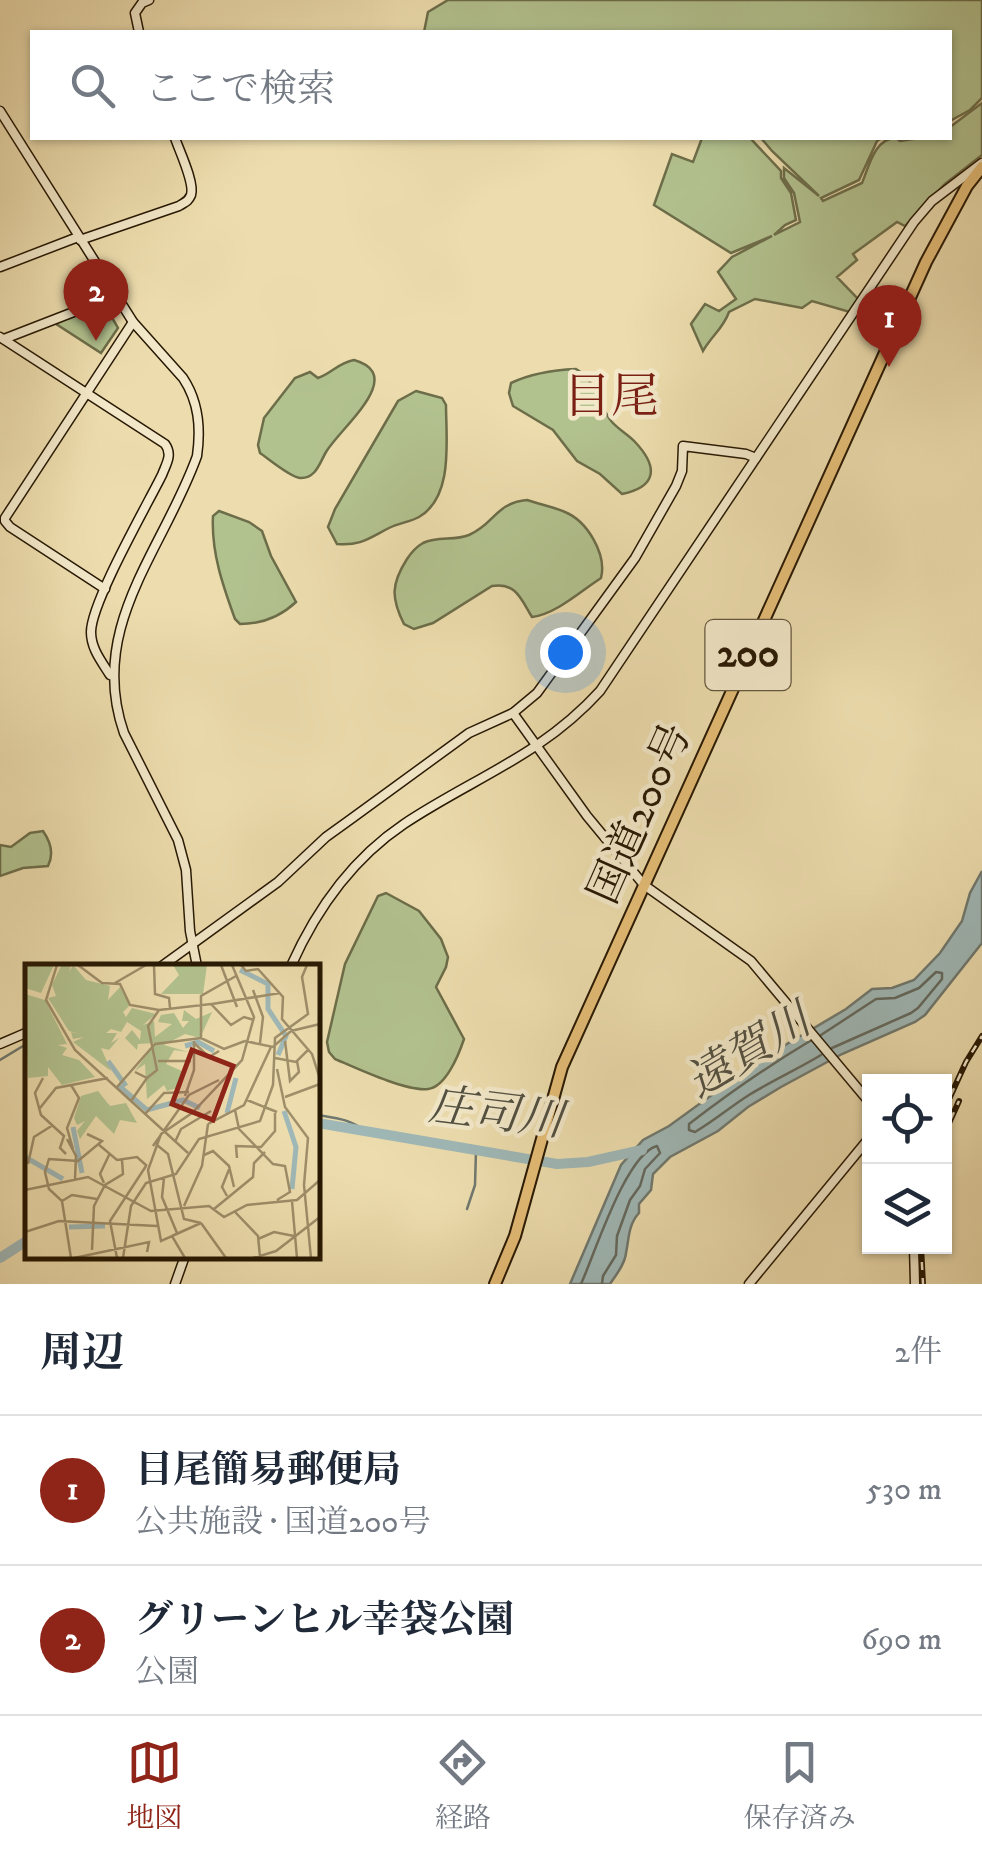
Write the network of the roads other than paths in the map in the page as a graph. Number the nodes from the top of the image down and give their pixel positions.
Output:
1 (149, 0) edge
2 (138, 30) edge
3 (0, 110) edge
4 (176, 140) edge
5 (982, 165) edge
6 (79, 238) junction
7 (0, 267) edge
8 (102, 301) dead end
9 (132, 322) junction
10 (2, 338) edge
11 (86, 392) junction
12 (756, 458) junction
13 (106, 589) junction
14 (112, 680) junction
15 (513, 713) junction
16 (536, 748) junction
17 (644, 885) junction
18 (193, 944) junction
19 (165, 964) edge
20 (197, 964) edge
21 (292, 964) edge
22 (25, 1033) edge
23 (0, 1044) edge
24 (862, 1093) edge
25 (862, 1146) edge
26 (914, 1254) edge
27 (184, 1259) edge
28 (175, 1284) edge
29 (496, 1284) edge
30 (749, 1284) edge
31 (916, 1284) edge

1 - 2 street
3 - 6 street
4 - 6 street
5 - 12 street
5 - 17 highway, 国道200号 / 200
6 - 7 street
6 - 9 street
8 - 10 street
9 - 11 street
9 - 14 street
10 - 11 street
11 - 13 street
11 - 13 street
12 - 15 street
12 - 16 street
13 - 14 street
14 - 18 street
15 - 16 street
15 - 18 street
16 - 17 street
16 - 21 street
17 - 24 street
17 - 29 highway, 国道200号 / 200
18 - 19 street
18 - 20 street
22 - 23 street
25 - 30 street
26 - 31 street
27 - 28 street

